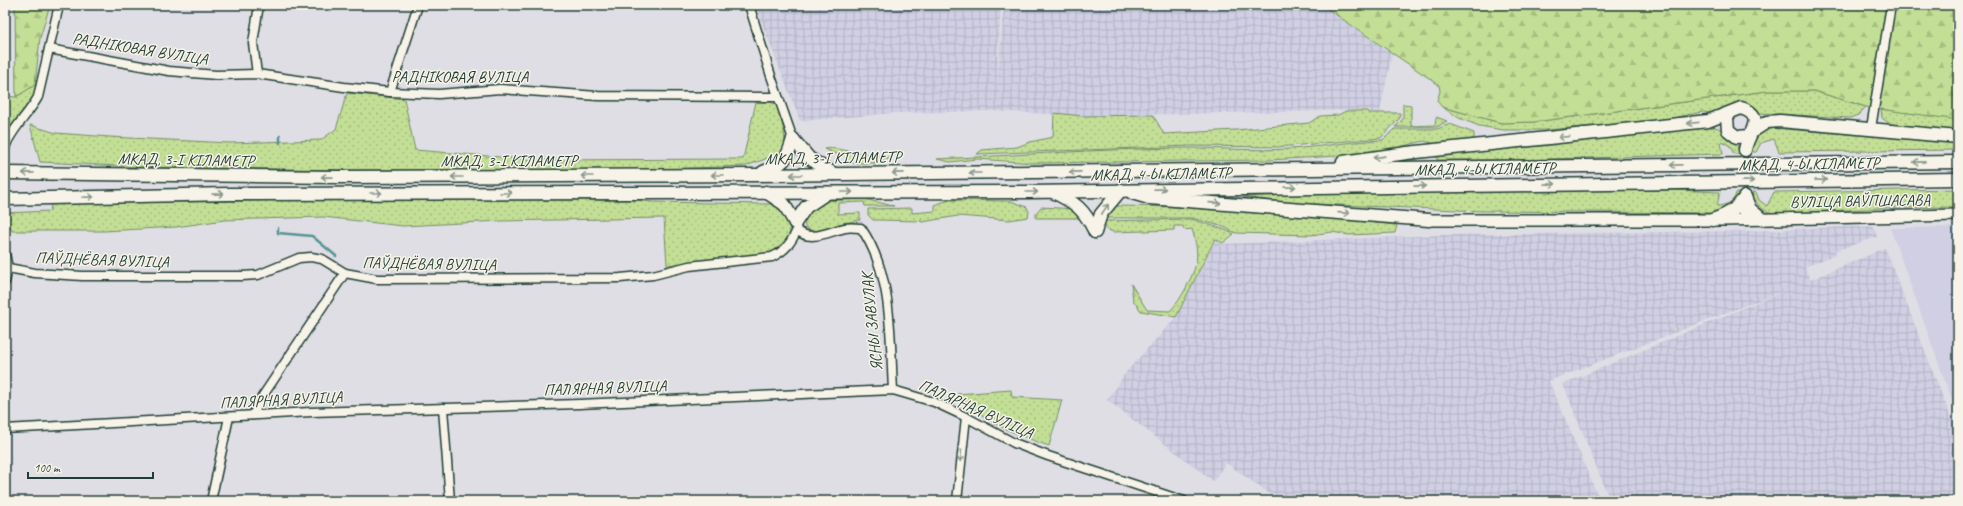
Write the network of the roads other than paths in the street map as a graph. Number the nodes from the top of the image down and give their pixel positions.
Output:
1 (59, 5) edge
2 (259, 5) edge
3 (418, 5) edge
4 (749, 5) edge
5 (1891, 5) edge
6 (49, 49) junction
7 (257, 74) junction
8 (390, 92) junction
9 (778, 97) junction
10 (1730, 113) junction
11 (1752, 114) junction
12 (1780, 121) junction
13 (1871, 128) junction
14 (1746, 135) junction
15 (1958, 137) edge
16 (794, 139) junction
17 (5, 148) edge
18 (1958, 162) edge
19 (1296, 169) junction
20 (5, 173) edge
21 (1014, 173) joint
22 (835, 174) junction
23 (756, 175) junction
24 (1958, 179) edge
25 (1121, 190) junction
26 (766, 192) junction
27 (829, 192) junction
28 (1013, 192) joint
29 (1052, 192) junction
30 (1745, 197) junction
31 (5, 199) edge
32 (1958, 215) edge
33 (1745, 219) junction
34 (1762, 219) junction
35 (1429, 220) joint
36 (1712, 220) junction
37 (796, 227) junction
38 (5, 254) edge
39 (8, 268) junction
40 (345, 273) junction
41 (5, 282) edge
42 (893, 390) junction
43 (443, 408) junction
44 (252, 415) junction
45 (230, 417) junction
46 (966, 417) junction
47 (5, 429) edge
48 (211, 501) edge
49 (450, 501) edge
50 (957, 501) edge
51 (1184, 501) edge

1 - 6 street
2 - 7 street
3 - 8 street
4 - 9 street
5 - 13 street
6 - 7 street, РАДНІКОВАЯ ВУЛІЦА
6 - 17 street
7 - 8 street, РАДНІКОВАЯ ВУЛІЦА
8 - 9 street, РАДНІКОВАЯ ВУЛІЦА
9 - 16 street
10 - 11 highway
10 - 14 highway
10 -> 19 highway
11 - 12 highway
11 - 14 highway
12 - 13 highway
12 - 14 highway
13 - 15 highway
16 - 22 highway
16 - 23 highway
18 -> 19 highway, МКАД, 4-Ы КІЛАМЕТР
19 -> 21 highway, МКАД, 4-Ы КІЛАМЕТР
23 -> 20 highway, МКАД, 3-І КІЛАМЕТР
21 -> 22 highway, МКАД, 3-І КІЛАМЕТР
22 -> 23 highway, МКАД, 3-І КІЛАМЕТР
25 -> 24 highway, МКАД, 4-Ы КІЛАМЕТР
25 - 29 highway, МКАД, 4-Ы КІЛАМЕТР
29 -> 25 highway
25 -> 35 highway
26 - 27 highway, МКАД, 3-І КІЛАМЕТР
31 -> 26 highway, МКАД, 3-І КІЛАМЕТР
26 - 37 highway
27 -> 28 highway, МКАД, 3-І КІЛАМЕТР
27 - 37 highway
28 -> 29 highway, МКАД, 4-Ы КІЛАМЕТР
30 - 33 highway
30 - 34 highway
30 - 36 highway
32 - 34 main road, ВУЛІЦА ВАЎПШАСАВА
33 - 34 main road, ВУЛІЦА ВАЎПШАСАВА
33 - 36 main road, ВУЛІЦА ВАЎПШАСАВА
35 - 36 main road, ВУЛІЦА ВАЎПШАСАВА
37 - 40 street, ПАЎДНЁВАЯ ВУЛІЦА
37 - 42 street, ЯСНЫ ЗАВУЛАК
38 - 39 street
39 - 40 street, ПАЎДНЁВАЯ ВУЛІЦА
39 - 41 street
40 - 44 street
42 - 43 street, ПАЛЯРНАЯ ВУЛІЦА
42 - 46 street, ПАЛЯРНАЯ ВУЛІЦА
43 - 44 street, ПАЛЯРНАЯ ВУЛІЦА
43 - 49 street
44 - 45 street, ПАЛЯРНАЯ ВУЛІЦА
45 - 47 street, ПАЛЯРНАЯ ВУЛІЦА
45 - 48 street
46 -> 50 street
46 - 51 street, ПАЛЯРНАЯ ВУЛІЦА

